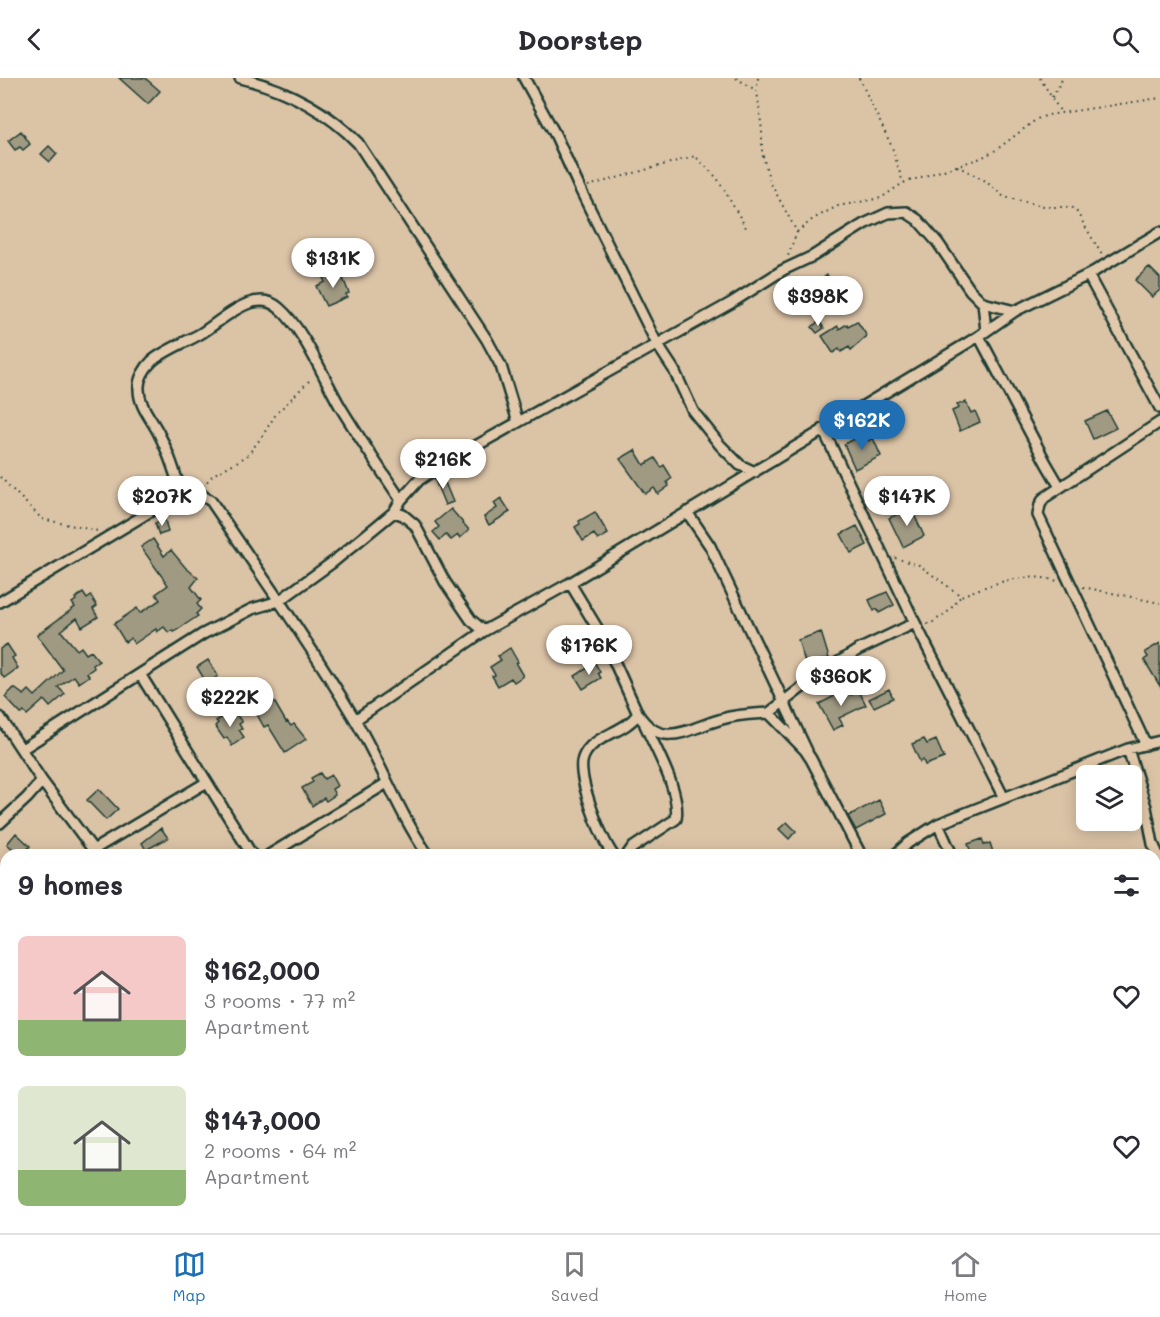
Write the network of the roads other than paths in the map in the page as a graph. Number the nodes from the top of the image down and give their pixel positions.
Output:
1 (240, 78) edge
2 (524, 78) edge
3 (1160, 232) edge
4 (1088, 275) junction
5 (983, 303) junction
6 (1015, 311) junction
7 (982, 333) junction
8 (657, 344) junction
9 (1160, 408) edge
10 (518, 422) junction
11 (1160, 422) edge
12 (823, 429) junction
13 (755, 472) junction
14 (1060, 487) junction
15 (181, 494) junction
16 (400, 500) junction
17 (394, 512) junction
18 (687, 512) junction
19 (570, 583) junction
20 (279, 601) junction
21 (0, 602) edge
22 (915, 623) junction
23 (484, 631) junction
24 (140, 674) junction
25 (784, 702) junction
26 (769, 713) junction
27 (638, 714) junction
28 (0, 717) edge
29 (356, 720) junction
30 (645, 725) junction
31 (1160, 741) edge
32 (1146, 745) junction
33 (22, 749) junction
34 (1128, 749) junction
35 (811, 759) junction
36 (42, 781) junction
37 (207, 782) junction
38 (387, 783) junction
39 (1004, 798) junction
40 (0, 823) edge
41 (938, 824) junction
42 (93, 849) edge
43 (100, 849) edge
44 (248, 849) edge
45 (279, 849) edge
46 (424, 849) edge
47 (610, 849) edge
48 (631, 849) edge
49 (858, 849) edge
50 (902, 849) edge
51 (949, 849) edge
52 (1155, 849) edge

1 - 10 street
2 - 8 street
3 - 4 street
4 - 6 street
4 - 9 street
5 - 6 street
5 - 7 street
5 - 8 street
6 - 7 street
7 - 12 street
7 - 14 street
8 - 10 street
8 - 13 street
10 - 16 street
11 - 14 street
12 - 13 street
12 - 22 street
13 - 18 street
14 - 32 street
15 - 16 street
15 - 20 street
15 - 21 street
16 - 17 street
17 - 20 street
17 - 23 street
18 - 19 street
18 - 25 street
19 - 23 street
19 - 27 street
20 - 24 street
20 - 29 street
22 - 25 street
22 - 39 street
23 - 29 street
24 - 33 street
24 - 37 street
25 - 26 street
25 - 35 street
26 - 30 street
26 - 35 street
27 - 30 street
27 - 47 street
28 - 33 street
29 - 38 street
30 - 48 street
31 - 32 street
32 - 34 street
33 - 36 street
34 - 39 street
34 - 52 street
35 - 49 street
36 - 40 street
36 - 42 street
37 - 43 street
37 - 44 street
38 - 45 street
38 - 46 street
39 - 41 street
41 - 50 street
41 - 51 street

